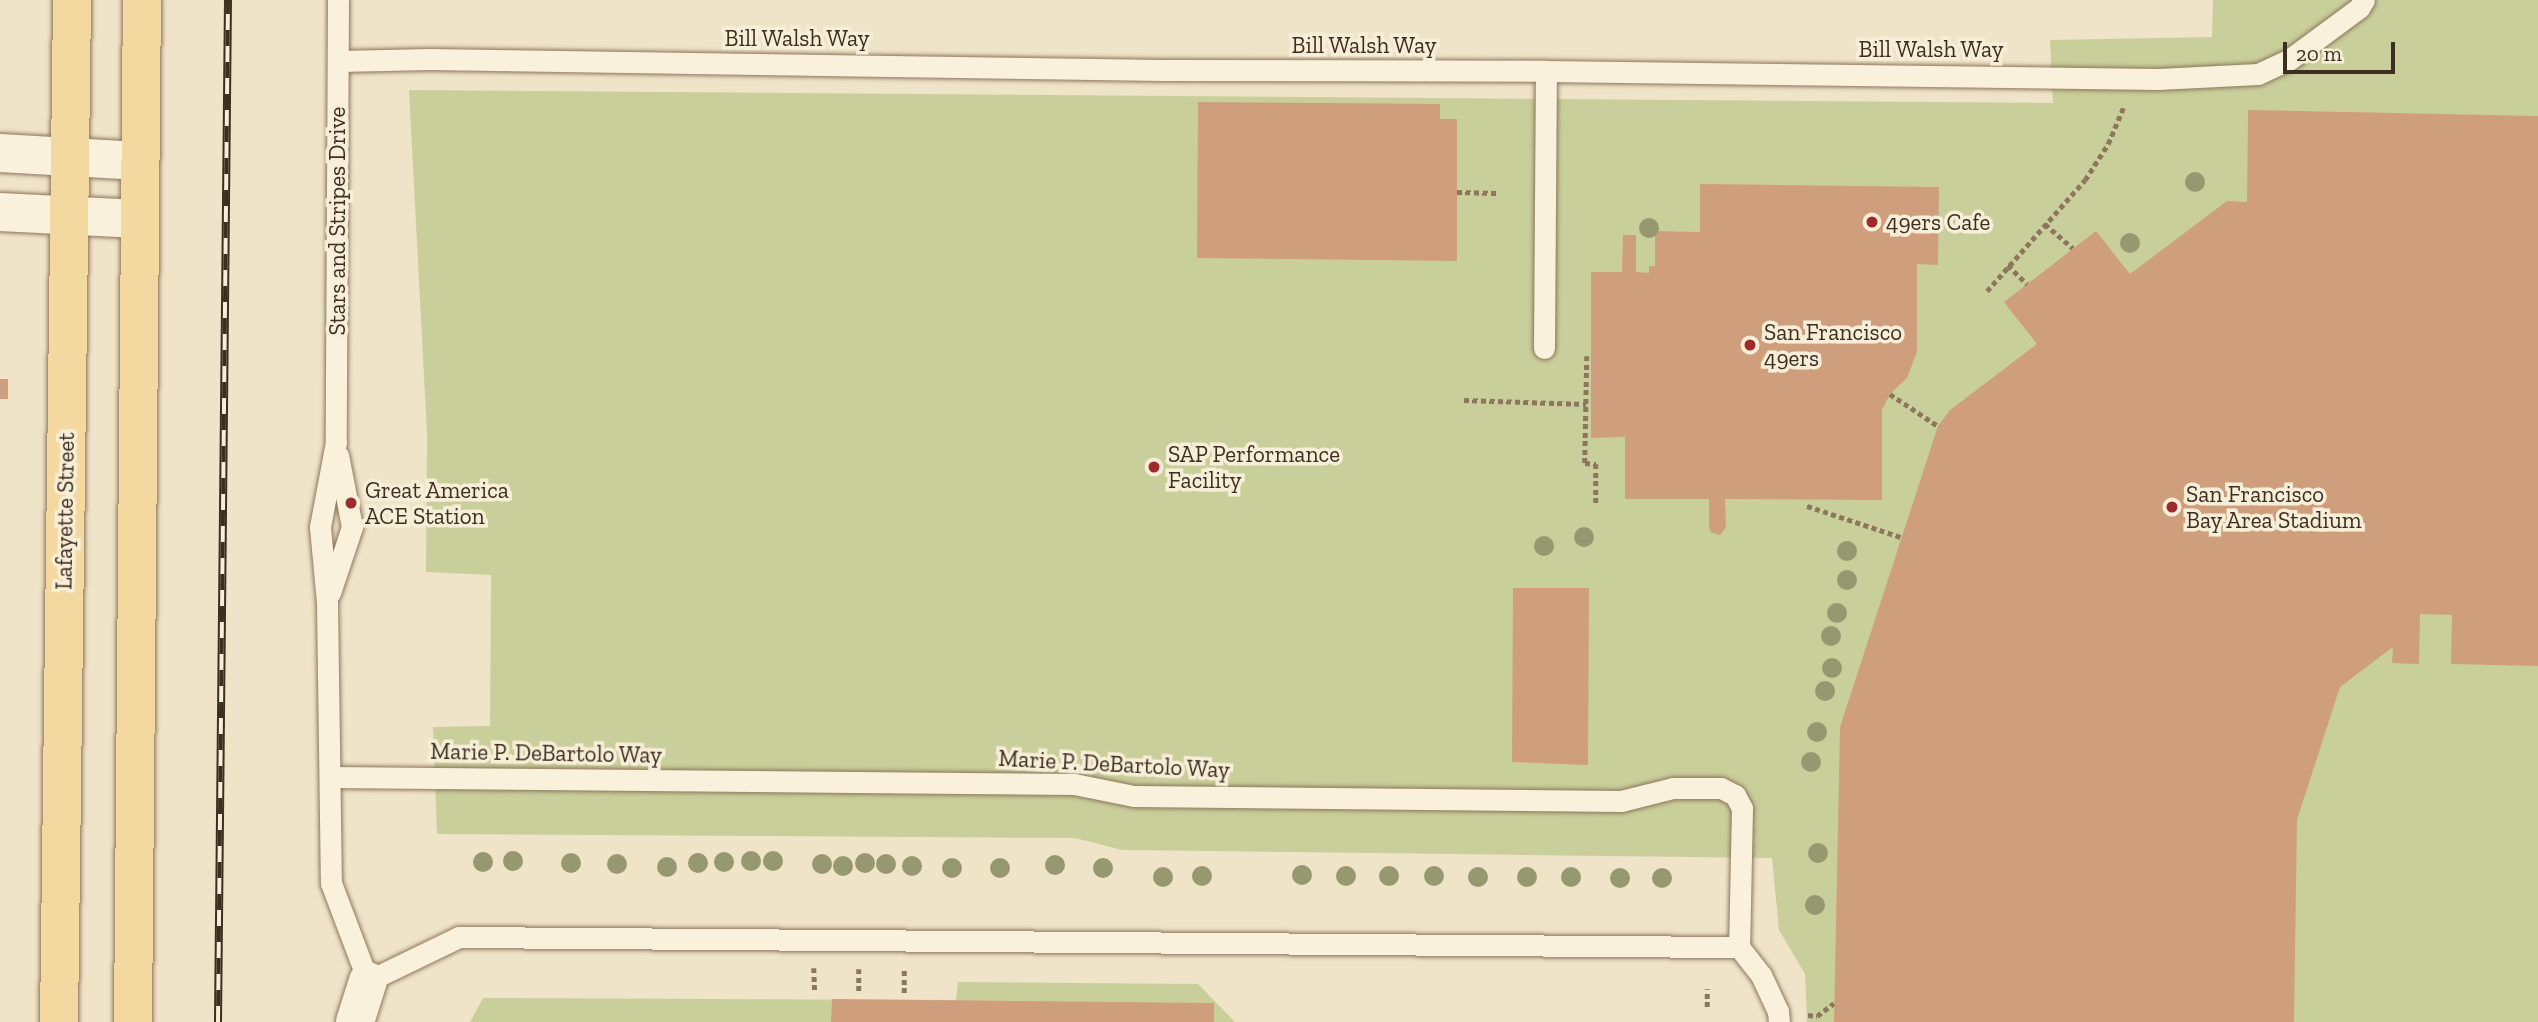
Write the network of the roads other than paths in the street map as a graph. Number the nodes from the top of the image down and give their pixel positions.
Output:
1 (72, 0) edge
2 (142, 0) edge
3 (338, 0) edge
4 (2364, 0) edge
5 (339, 61) junction
6 (1546, 71) junction
7 (0, 153) edge
8 (69, 158) junction
9 (140, 161) junction
10 (0, 212) edge
11 (68, 218) junction
12 (139, 219) junction
13 (1544, 348) dead end
14 (336, 443) junction
15 (327, 603) junction
16 (330, 777) junction
17 (1739, 947) junction
18 (368, 981) junction
19 (60, 1022) edge
20 (133, 1022) edge
21 (355, 1022) edge
22 (1779, 1022) edge

1 - 8 main road, Lafayette Street
2 - 9 main road
3 - 5 lane, Stars and Stripes Drive
4 - 6 lane, Bill Walsh Way
5 - 6 lane, Bill Walsh Way
5 - 14 lane, Stars and Stripes Drive
6 - 13 lane
7 - 8 street
8 - 9 street
8 - 11 main road, Lafayette Street
9 - 12 main road
10 - 11 street
11 - 12 street
11 - 19 main road, Lafayette Street
12 - 20 main road
14 - 15 lane, Stars and Stripes Drive
14 - 15 lane, Stars and Stripes Drive
15 - 16 lane, Stars and Stripes Drive
16 - 17 lane, Marie P. DeBartolo Way
16 - 18 lane, Stars and Stripes Drive
17 - 18 lane
17 - 22 lane
18 - 21 street

